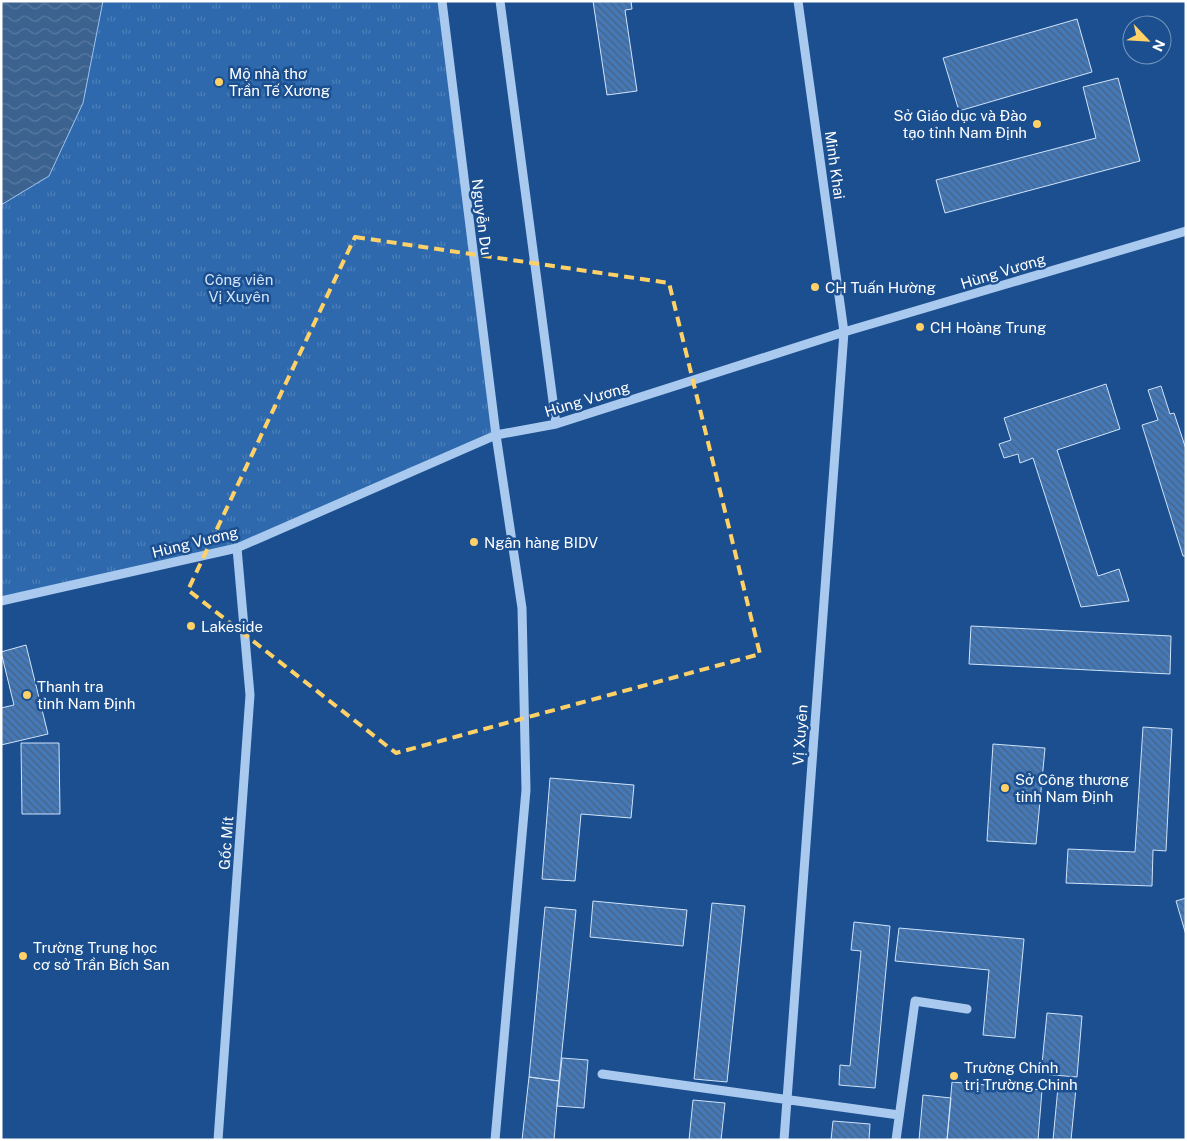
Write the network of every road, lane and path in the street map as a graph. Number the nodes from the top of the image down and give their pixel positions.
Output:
1 (442, 1) edge
2 (500, 1) edge
3 (798, 1) edge
4 (1186, 231) edge
5 (844, 332) junction
6 (556, 424) junction
7 (496, 435) junction
8 (237, 548) junction
9 (1, 601) edge
10 (967, 1009) dead end
11 (602, 1074) dead end
12 (787, 1099) junction
13 (899, 1115) junction
14 (218, 1140) edge
15 (495, 1140) edge
16 (784, 1140) edge
17 (896, 1140) edge

1 - 7 street, Nguyễn Du
2 - 6 street
3 - 5 street, Minh Khai
4 - 5 street, Hùng Vương
5 - 6 street, Hùng Vương
5 - 12 street, Vị Xuyên
6 - 7 street, Hùng Vương
7 - 8 street, Hùng Vương
7 - 15 street, Nguyễn Du
8 - 9 street, Hùng Vương
8 - 14 street, Gốc Mít
10 - 13 street
11 - 12 street
12 - 13 street
12 - 16 street, Vị Xuyên
13 - 17 street

